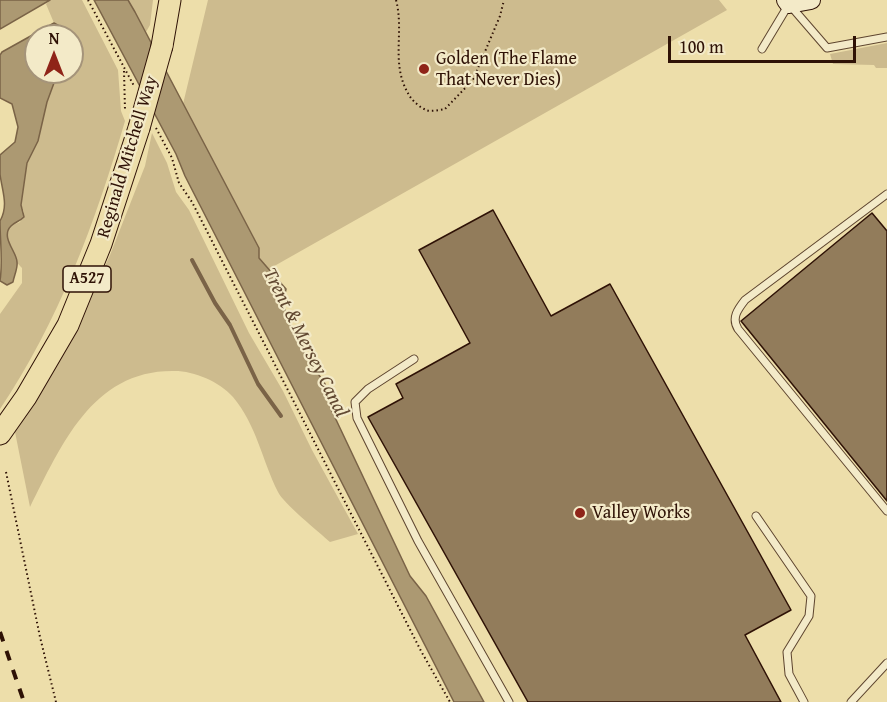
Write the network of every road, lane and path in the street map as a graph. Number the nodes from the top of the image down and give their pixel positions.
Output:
1 (88, 0) edge
2 (171, 0) edge
3 (396, 0) edge
4 (504, 0) edge
5 (811, 0) edge
6 (788, 2) edge
7 (887, 37) edge
8 (762, 49) dead end
9 (124, 68) junction
10 (135, 88) dead end
11 (144, 130) junction
12 (887, 194) edge
13 (414, 359) dead end
14 (6, 427) edge
15 (6, 472) dead end
16 (887, 511) edge
17 (756, 516) dead end
18 (887, 663) edge
19 (56, 702) edge
20 (450, 702) edge
21 (509, 702) edge
22 (804, 702) edge
23 (851, 702) edge

1 - 9 path
2 - 11 main road, Reginald Mitchell Way / A527, bridge
3 - 4 path
5 - 6 street
6 - 7 lane
6 - 8 lane
9 - 10 path
9 - 11 path
11 - 14 main road, Reginald Mitchell Way / A527
11 - 20 path
12 - 16 lane
13 - 21 lane
15 - 19 path
17 - 22 lane
18 - 23 lane

